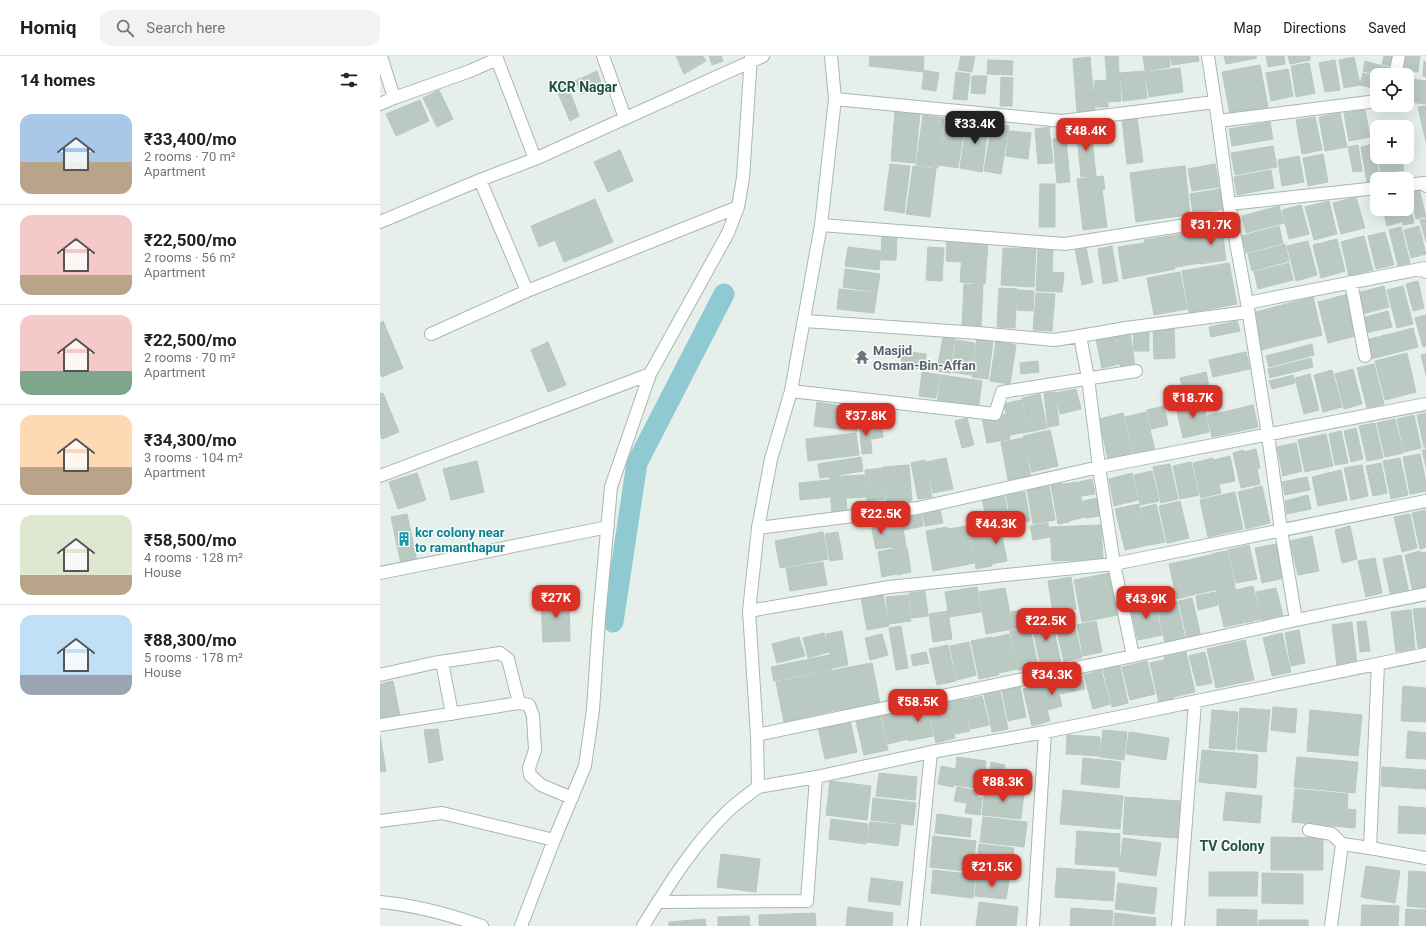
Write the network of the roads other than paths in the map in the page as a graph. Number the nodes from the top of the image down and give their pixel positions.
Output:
1 (381, 56) edge
2 (603, 56) edge
3 (763, 56) edge
4 (830, 56) edge
5 (1208, 56) edge
6 (1399, 56) edge
7 (500, 57) edge
8 (751, 58) edge
9 (1397, 68) edge
10 (394, 98) junction
11 (835, 99) junction
12 (1370, 101) edge
13 (1216, 102) junction
14 (380, 104) edge
15 (625, 118) junction
16 (1218, 121) junction
17 (534, 159) junction
18 (480, 180) junction
19 (1414, 183) edge
20 (1426, 186) edge
21 (1370, 189) edge
22 (1229, 204) junction
23 (738, 207) junction
24 (1232, 218) junction
25 (380, 222) edge
26 (821, 225) junction
27 (1426, 272) edge
28 (1351, 282) junction
29 (527, 291) junction
30 (1247, 307) junction
31 (804, 321) junction
32 (430, 334) dead end
33 (1080, 336) junction
34 (1365, 356) dead end
35 (1136, 371) dead end
36 (650, 374) junction
37 (1088, 378) junction
38 (790, 391) junction
39 (1426, 404) edge
40 (1268, 434) junction
41 (1098, 467) junction
42 (380, 476) edge
43 (1426, 501) edge
44 (608, 527) junction
45 (758, 528) junction
46 (1281, 530) junction
47 (1114, 564) junction
48 (380, 573) edge
49 (1426, 594) edge
50 (749, 611) junction
51 (1296, 620) junction
52 (1426, 654) edge
53 (1133, 656) junction
54 (442, 662) junction
55 (1378, 664) junction
56 (380, 675) edge
57 (519, 702) junction
58 (1195, 702) junction
59 (452, 714) junction
60 (380, 725) edge
61 (1045, 732) junction
62 (757, 735) junction
63 (931, 752) junction
64 (816, 777) junction
65 (758, 787) junction
66 (572, 798) junction
67 (380, 820) edge
68 (1309, 830) dead end
69 (554, 840) junction
70 (1342, 844) junction
71 (1370, 848) junction
72 (1426, 858) edge
73 (380, 902) edge
74 (658, 902) junction
75 (914, 925) dead end
76 (482, 926) edge
77 (521, 926) edge
78 (643, 926) edge
79 (1033, 926) edge
80 (1178, 926) edge
81 (1331, 926) edge

1 - 10 street
2 - 15 street
3 - 8 street
4 - 11 street
5 - 13 street
6 - 9 street
7 - 10 street
7 - 17 street
8 - 15 street
8 - 23 street
10 - 14 street
11 - 13 street
11 - 26 street
12 - 16 street
13 - 16 street
15 - 17 street
16 - 22 street
17 - 18 street
18 - 25 street
18 - 29 street
19 - 20 street
21 - 22 street
22 - 24 street
23 - 29 street
23 - 36 street
24 - 26 street
24 - 30 street
26 - 31 street
27 - 28 street
28 - 30 street
28 - 34 street
29 - 32 street
30 - 33 street
30 - 40 street
31 - 33 street
31 - 38 street
33 - 37 street
35 - 37 street
36 - 42 street
36 - 44 street
37 - 38 street
37 - 41 street
38 - 45 street
39 - 40 street
40 - 41 street
40 - 46 street
41 - 45 street
41 - 47 street
43 - 46 street
44 - 48 street
44 - 66 street
45 - 50 street
46 - 47 street
46 - 51 street
47 - 50 street
47 - 53 street
49 - 51 street
50 - 62 street
51 - 53 street
52 - 55 street
53 - 62 street
54 - 56 street
54 - 57 street
54 - 59 street
55 - 58 street
55 - 71 street
57 - 59 street
57 - 66 street
58 - 61 street
58 - 80 street
59 - 60 street
61 - 63 street
61 - 79 street
62 - 65 street
63 - 64 street
63 - 75 street
64 - 65 street
64 - 74 street
65 - 74 street
66 - 69 street
67 - 69 street
68 - 70 street
69 - 77 street
70 - 71 street
70 - 81 street
71 - 72 street
73 - 76 street
74 - 78 street

